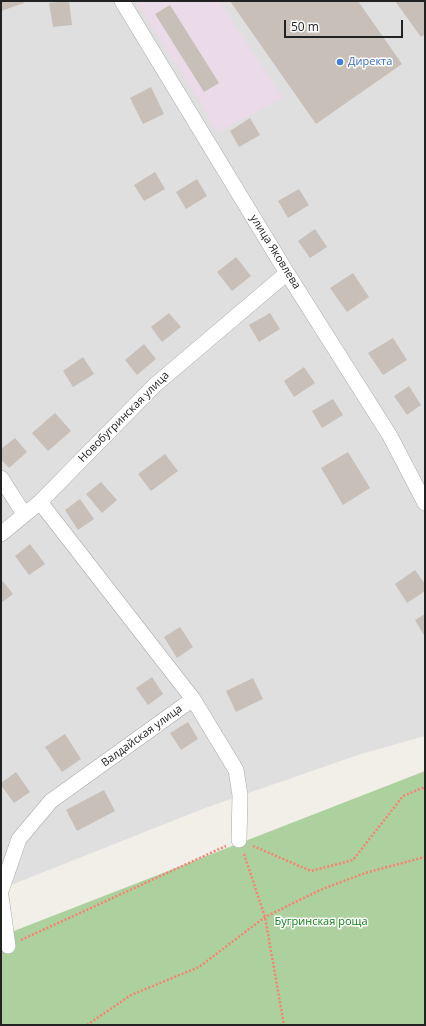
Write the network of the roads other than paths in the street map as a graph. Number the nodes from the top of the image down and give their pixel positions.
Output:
1 (122, 1) edge
2 (287, 273) junction
3 (1, 478) edge
4 (40, 502) junction
5 (425, 503) edge
6 (24, 514) junction
7 (1, 534) edge
8 (193, 699) junction
9 (239, 840) road end
10 (1, 891) edge
11 (1, 896) edge
12 (8, 946) road end

1 - 2 street, улица Яковлева
2 - 4 street, Новобугринская улица
2 - 5 street, улица Яковлева
3 - 6 street
4 - 6 street, Новобугринская улица
4 - 8 street, Валдайская улица
6 - 7 street, Новобугринская улица
8 - 9 street
8 - 10 street, Валдайская улица
11 - 12 street

